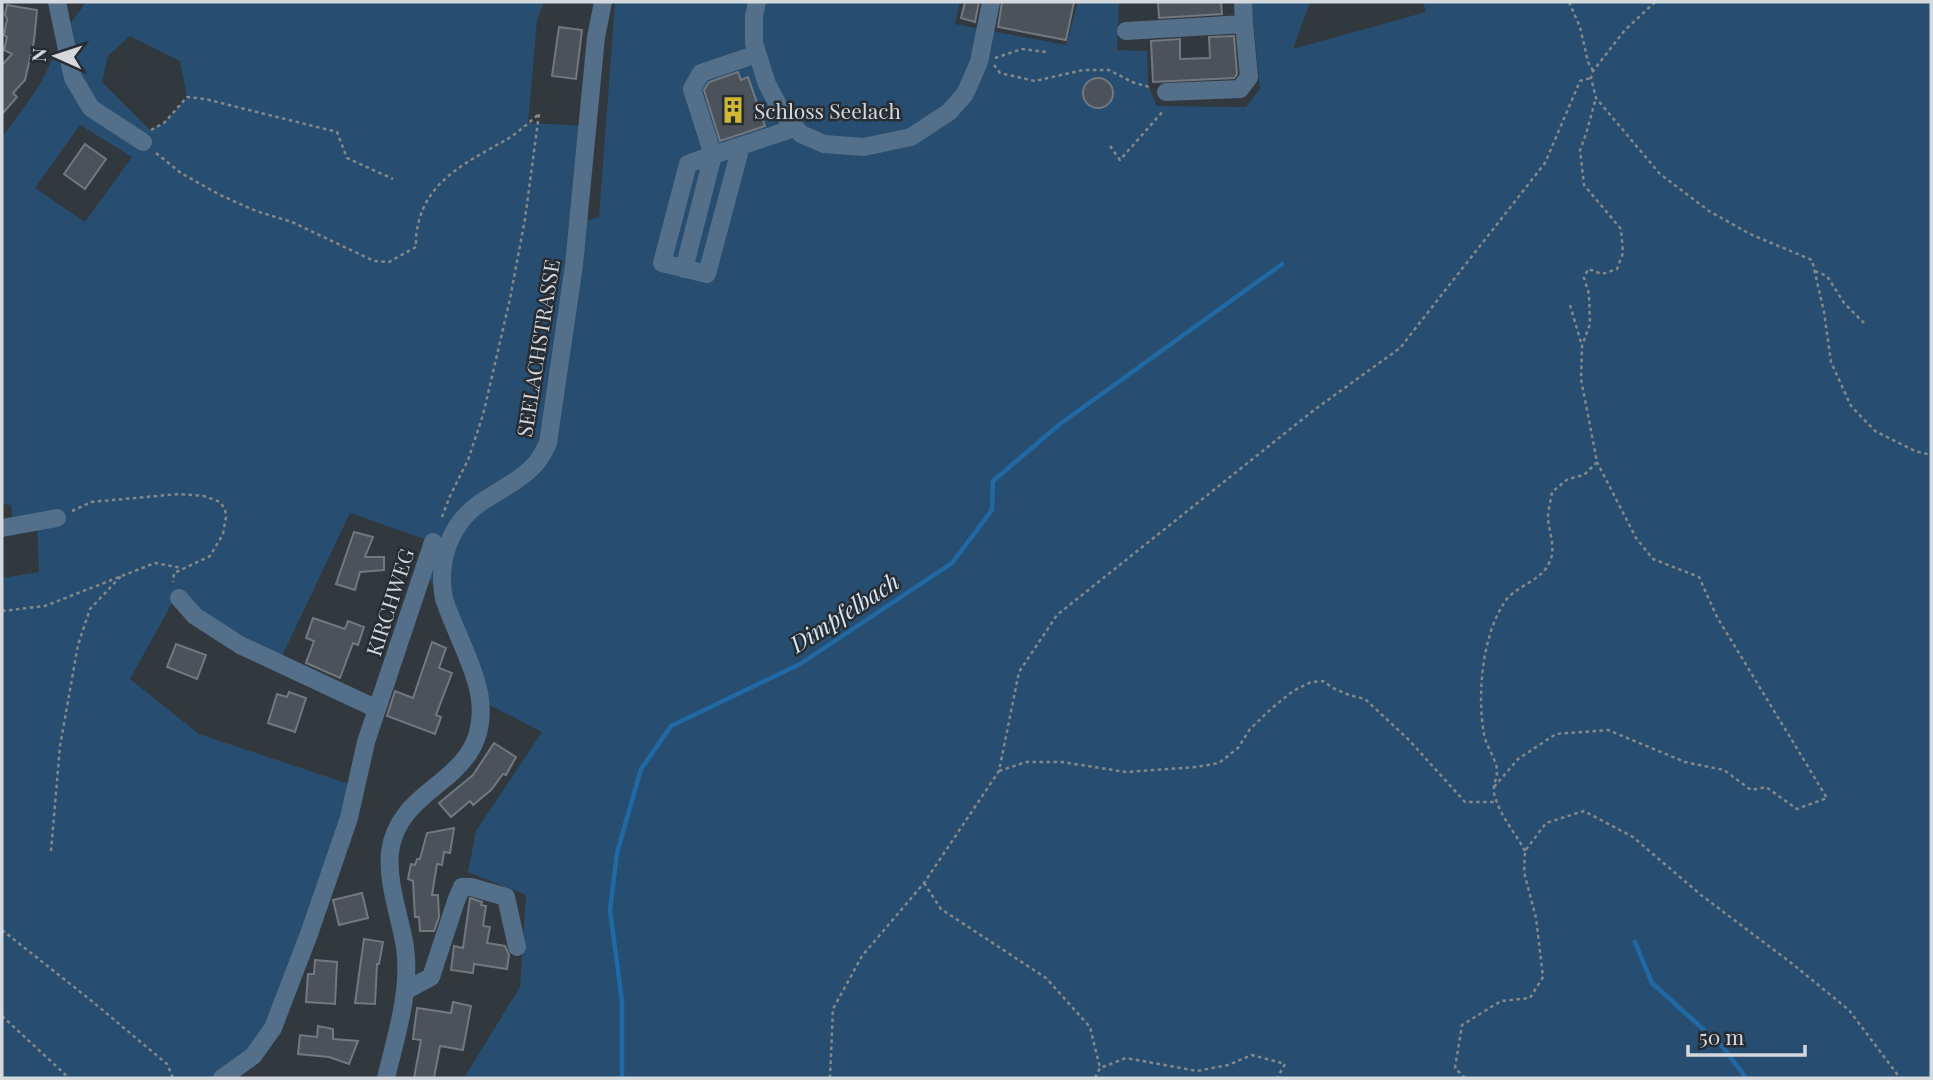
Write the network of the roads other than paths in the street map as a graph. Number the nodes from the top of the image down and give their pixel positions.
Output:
1 (57, 2) edge
2 (603, 2) edge
3 (757, 2) edge
4 (991, 2) edge
5 (1243, 2) edge
6 (1244, 24) junction
7 (1126, 31) dead end
8 (757, 54) junction
9 (1166, 92) road end
10 (795, 128) junction
11 (137, 138) road end
12 (741, 146) junction
13 (713, 155) junction
14 (685, 174) junction
15 (707, 180) junction
16 (730, 186) junction
17 (674, 218) junction
18 (696, 223) junction
19 (719, 229) junction
20 (684, 269) junction
21 (57, 518) road end
22 (2, 528) edge
23 (433, 542) road end
24 (420, 584) junction
25 (442, 587) junction
26 (178, 598) road end
27 (377, 709) junction
28 (517, 947) dead end
29 (405, 991) junction
30 (222, 1078) edge
31 (386, 1078) edge

1 - 11 street
2 - 25 street, SEELACHSTRASSE
3 - 8 street
4 - 10 street
5 - 6 street
6 - 7 street
6 - 9 street
8 - 10 street
8 - 13 street
10 - 12 street
12 - 13 street
12 - 16 street
13 - 14 street
13 - 15 street
14 - 15 street
14 - 17 street
15 - 16 street
15 - 18 street
16 - 19 street
17 - 18 street
17 - 20 street
18 - 19 street
18 - 20 street
19 - 20 street
21 - 22 street
23 - 24 street, KIRCHWEG
24 - 25 street
24 - 27 street, KIRCHWEG
25 - 29 street, SEELACHSTRASSE
26 - 27 street
27 - 30 street, KIRCHWEG
28 - 29 street
29 - 31 street, SEELACHSTRASSE

